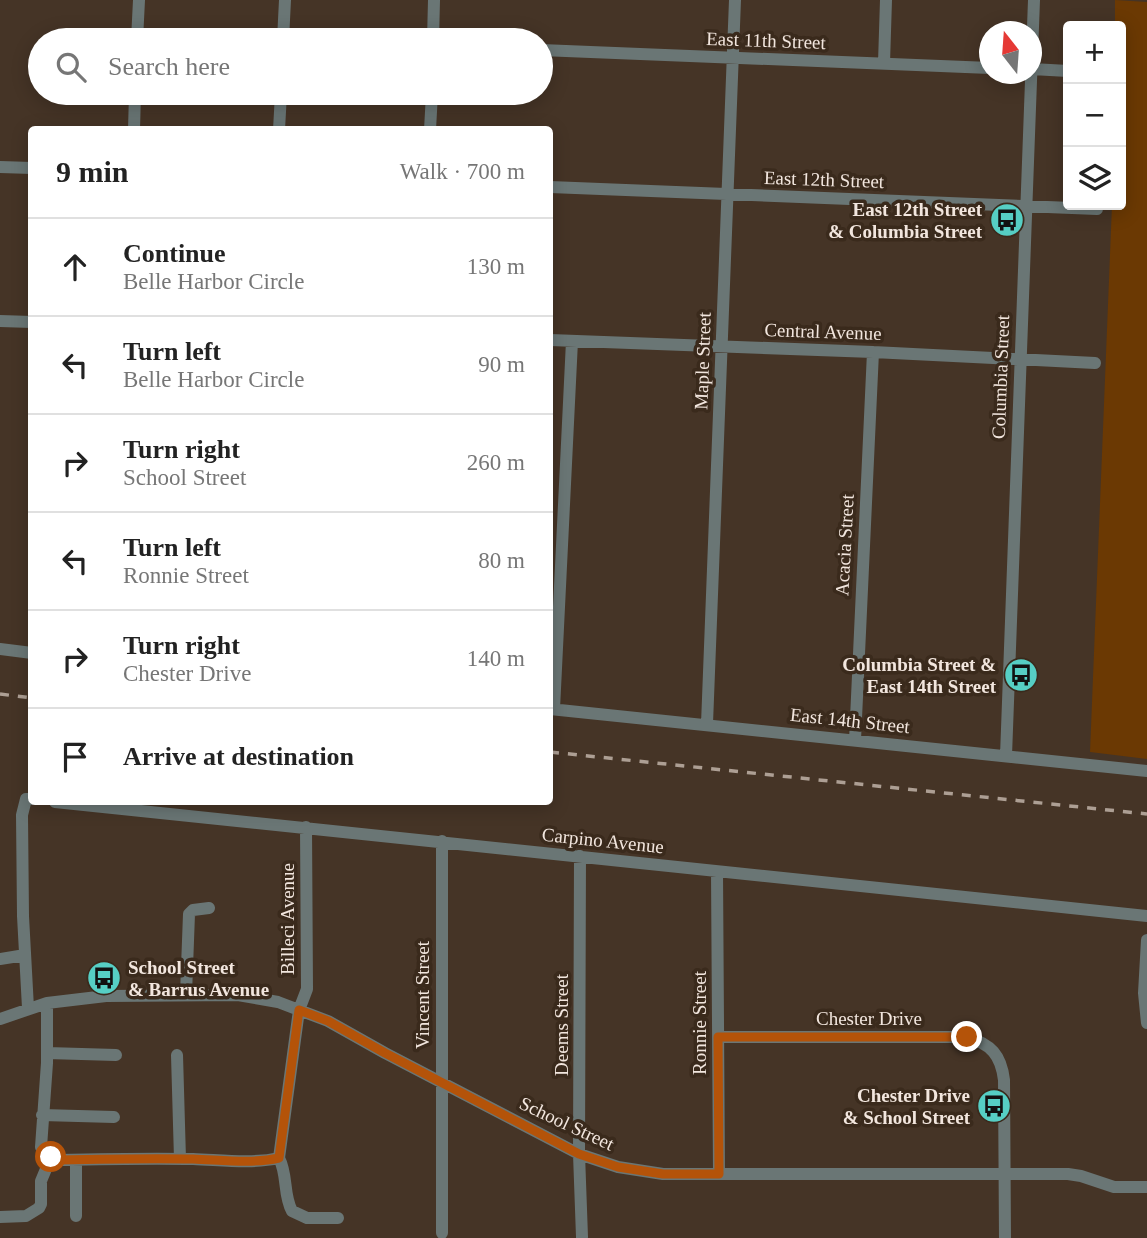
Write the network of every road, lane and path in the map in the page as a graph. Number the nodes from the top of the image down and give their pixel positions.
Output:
1 (139, 0) edge
2 (285, 0) edge
3 (434, 0) edge
4 (735, 0) edge
5 (886, 0) edge
6 (1034, 0) edge
7 (1033, 21) edge
8 (138, 28) edge
9 (284, 28) edge
10 (433, 28) edge
11 (553, 50) edge
12 (733, 58) junction
13 (884, 64) junction
14 (979, 68) edge
15 (1042, 70) edge
16 (1063, 71) edge
17 (1031, 84) edge
18 (135, 105) edge
19 (280, 105) edge
20 (431, 105) edge
21 (134, 126) edge
22 (279, 126) edge
23 (430, 126) edge
24 (0, 167) edge
25 (28, 168) edge
26 (553, 187) edge
27 (728, 195) junction
28 (1027, 207) junction
29 (1063, 208) edge
30 (0, 321) edge
31 (28, 321) edge
32 (553, 340) edge
33 (572, 341) junction
34 (722, 347) junction
35 (873, 352) junction
36 (1020, 359) junction
37 (1095, 363) dead end
38 (0, 649) edge
39 (28, 652) edge
40 (553, 691) edge
41 (553, 709) edge
42 (707, 724) junction
43 (855, 740) junction
44 (1006, 756) junction
45 (1147, 771) edge
46 (28, 801) edge
47 (85, 805) edge
48 (306, 827) junction
49 (442, 841) junction
50 (580, 856) junction
51 (717, 872) junction
52 (209, 908) dead end
53 (1147, 916) edge
54 (1147, 940) edge
55 (25, 955) junction
56 (0, 959) edge
57 (186, 994) junction
58 (47, 1003) junction
59 (28, 1008) junction
60 (299, 1010) junction
61 (0, 1019) edge
62 (1147, 1023) edge
63 (718, 1037) junction
64 (47, 1052) junction
65 (116, 1055) dead end
66 (177, 1055) dead end
67 (441, 1083) junction
68 (42, 1115) junction
69 (114, 1117) dead end
70 (579, 1154) junction
71 (51, 1157) junction
72 (279, 1158) junction
73 (180, 1159) junction
74 (76, 1160) junction
75 (719, 1174) junction
76 (1004, 1174) junction
77 (1147, 1187) edge
78 (76, 1216) dead end
79 (0, 1217) edge
80 (338, 1218) dead end
81 (442, 1233) dead end
82 (582, 1237) edge
83 (1005, 1238) edge

1 - 8 street
2 - 9 street
3 - 10 street
4 - 12 street, Maple Street
5 - 13 street
6 - 7 street, Columbia Street
11 - 12 street, East 11th Street
12 - 13 street, East 11th Street
12 - 27 street, Maple Street
13 - 14 street, East 11th Street
15 - 16 street
17 - 28 street, Columbia Street
18 - 21 street
19 - 22 street
20 - 23 street
24 - 25 street
26 - 27 street, East 12th Street
27 - 28 street, East 12th Street
27 - 34 street, Maple Street
28 - 29 street, East 12th Street
28 - 36 street, Columbia Street
30 - 31 street
32 - 33 street, Central Avenue
33 - 34 street, Central Avenue
33 - 40 street
34 - 35 street, Central Avenue
34 - 42 street, Maple Street
35 - 36 street, Central Avenue
35 - 43 street, Acacia Street
36 - 37 street, Central Avenue
36 - 44 street, Columbia Street
38 - 39 street
41 - 42 street, East 14th Street
42 - 43 street, East 14th Street
43 - 44 street, East 14th Street
44 - 45 street, East 14th Street
46 - 55 street
47 - 48 street, Carpino Avenue
48 - 49 street, Carpino Avenue
48 - 60 street, Billeci Avenue
49 - 50 street, Carpino Avenue
49 - 67 street, Vincent Street
50 - 51 street, Carpino Avenue
50 - 70 street, Deems Street
51 - 53 street, Carpino Avenue
51 - 63 street, Ronnie Street
52 - 57 street
54 - 62 street
55 - 56 street
55 - 59 street
57 - 58 street, School Street
57 - 60 street, School Street
58 - 59 street, School Street
58 - 64 street
59 - 61 street, School Street
60 - 67 street, School Street
60 - 72 street, Billeci Avenue
63 - 75 street, Ronnie Street
63 - 76 street, Chester Drive
64 - 65 street
64 - 68 street
66 - 73 street
67 - 70 street, School Street
67 - 81 street, Vincent Street
68 - 69 street
68 - 71 street
70 - 75 street, School Street
70 - 82 street, Deems Street
71 - 74 street
71 - 79 street
72 - 73 street
72 - 80 street
73 - 74 street
74 - 78 street
75 - 76 street, School Street
76 - 77 street, School Street
76 - 83 street, Chester Drive

